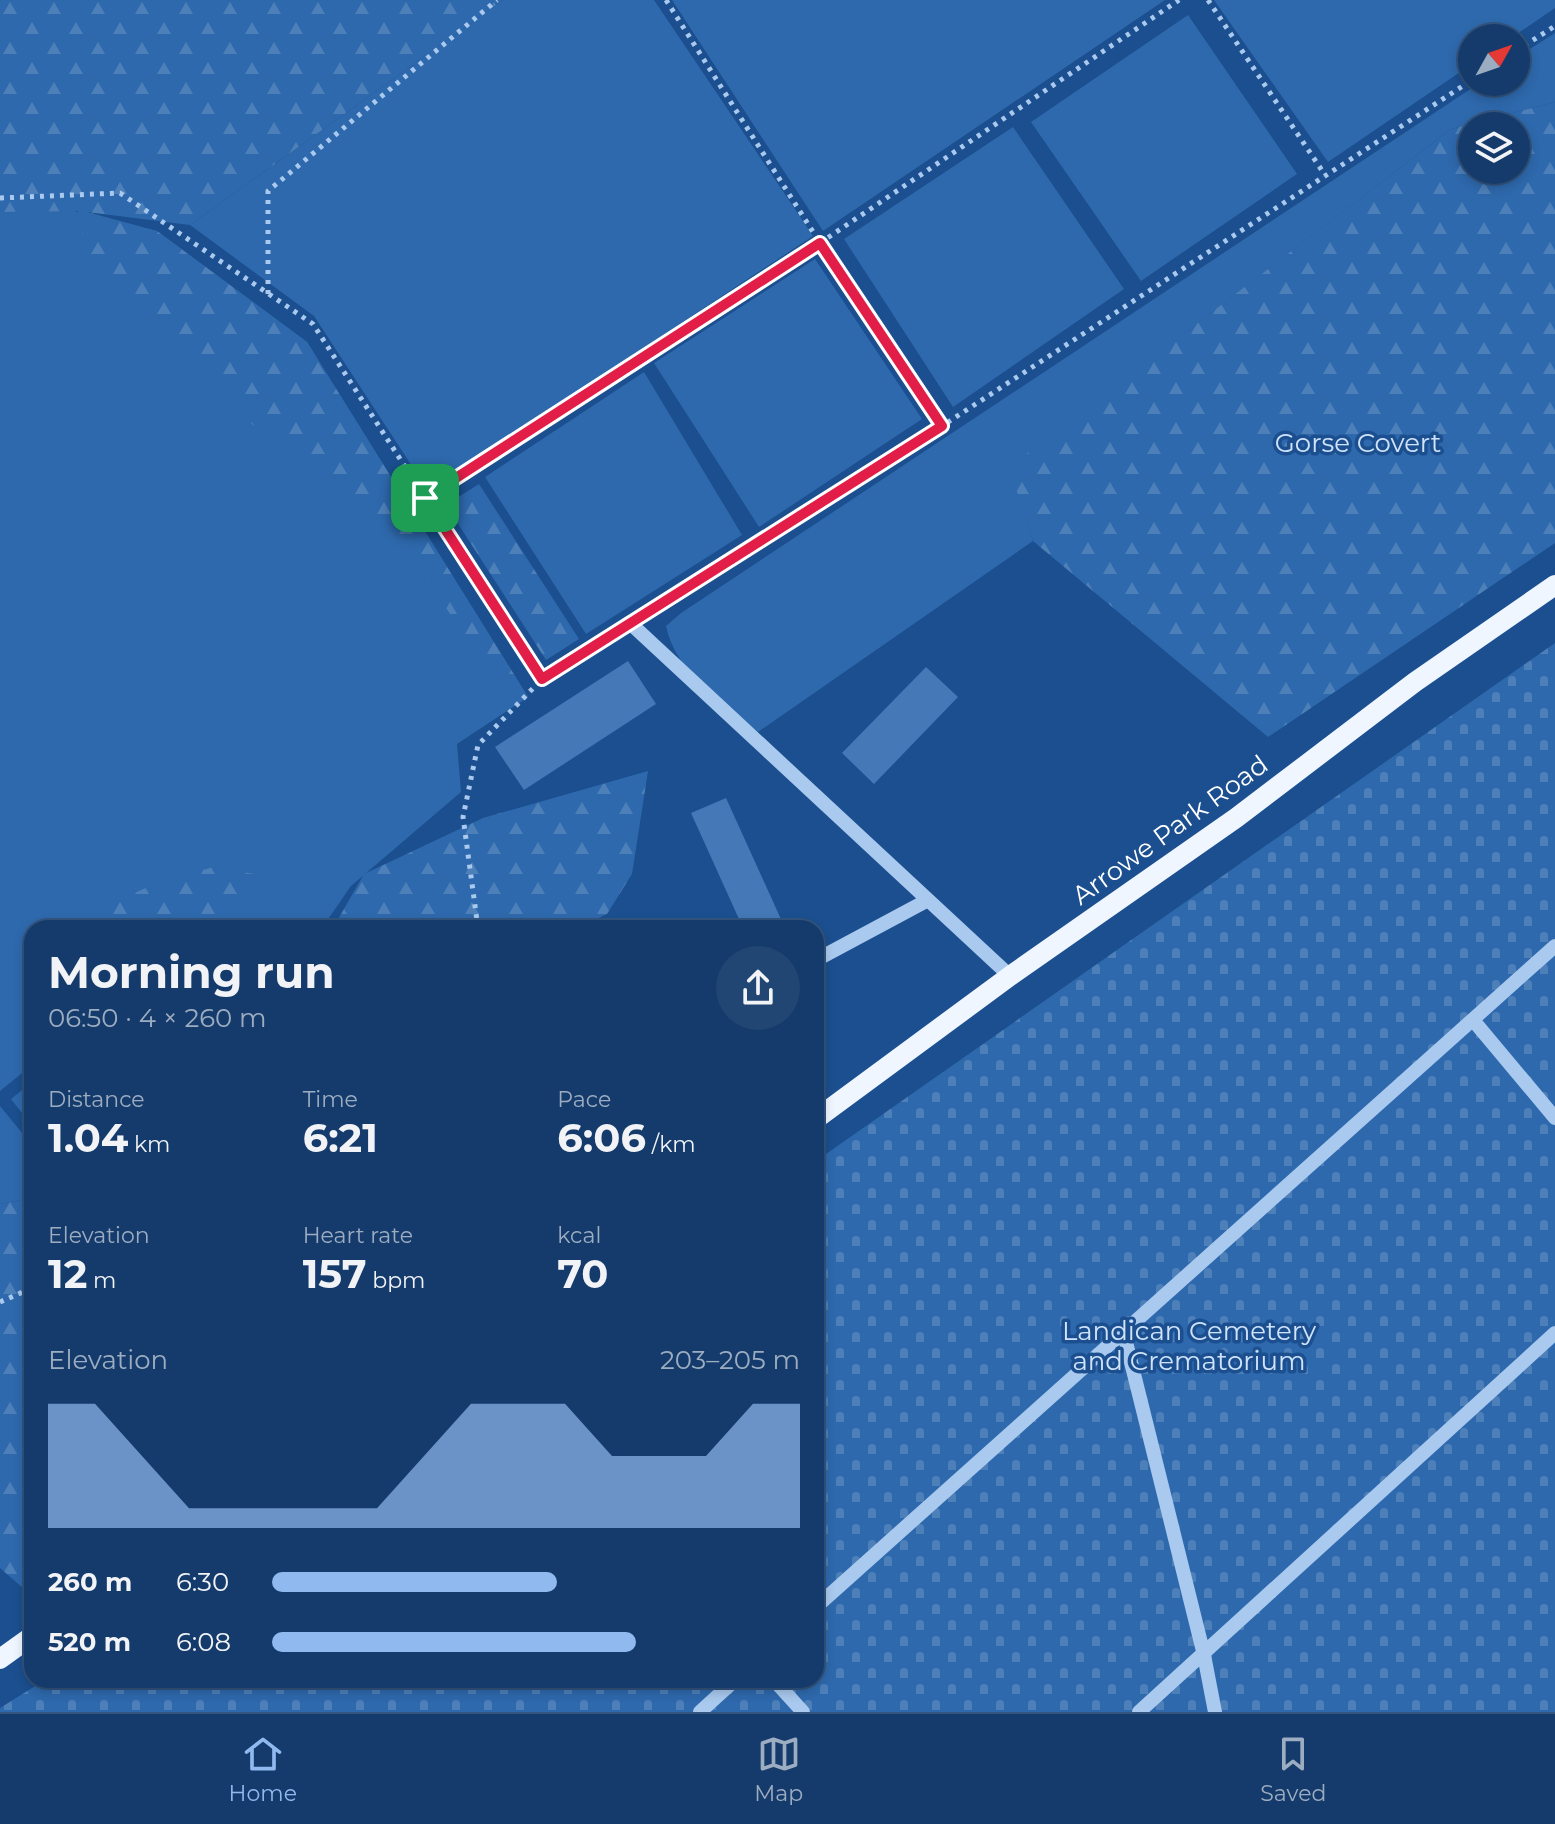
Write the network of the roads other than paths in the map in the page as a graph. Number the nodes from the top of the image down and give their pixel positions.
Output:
1 (1555, 585) edge
2 (630, 623) road end
3 (928, 900) junction
4 (1555, 946) edge
5 (824, 956) edge
6 (1010, 976) junction
7 (1473, 1020) junction
8 (824, 1113) edge
9 (1555, 1118) edge
10 (1123, 1330) junction
11 (1555, 1333) edge
12 (824, 1600) edge
13 (24, 1642) edge
14 (1204, 1655) junction
15 (0, 1659) edge
16 (726, 1688) edge
17 (781, 1688) edge
18 (700, 1712) edge
19 (803, 1712) edge
20 (1139, 1712) edge
21 (1215, 1712) edge

1 - 6 main road, Arrowe Park Road
2 - 3 lane
3 - 5 lane
3 - 6 lane
4 - 7 lane
6 - 8 main road, Arrowe Park Road
7 - 9 lane
7 - 10 lane
10 - 12 lane
10 - 14 lane
11 - 14 lane
13 - 15 main road
14 - 20 lane
14 - 21 lane
16 - 18 lane
17 - 19 lane

